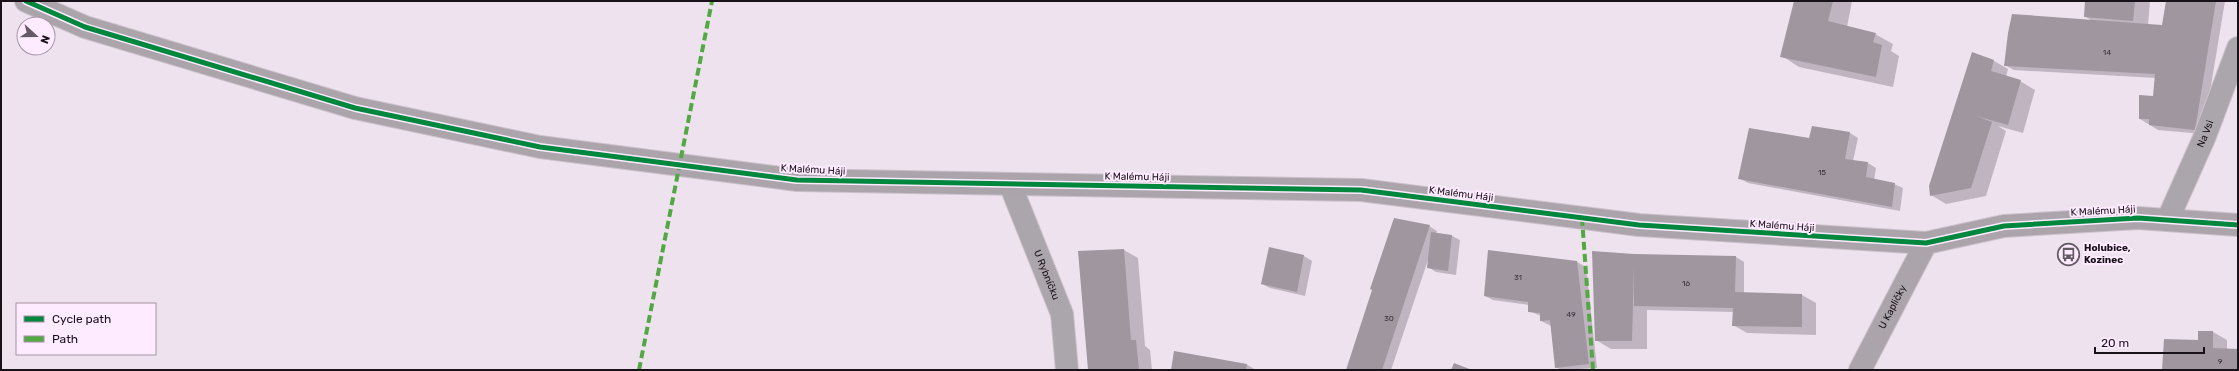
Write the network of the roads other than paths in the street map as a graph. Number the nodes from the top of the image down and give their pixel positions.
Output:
1 (26, 1) edge
2 (2238, 48) edge
3 (1010, 184) junction
4 (2168, 218) junction
5 (2238, 225) edge
6 (1926, 243) junction
7 (1067, 370) edge
8 (1860, 370) edge

1 - 3 street, K Malému Háji
2 - 4 street, Na Vsi
3 - 6 street, K Malému Háji
3 - 7 street, U Rybníčku
4 - 5 street, K Malému Háji
4 - 6 street, K Malému Háji
6 - 8 street, U Kapličky

